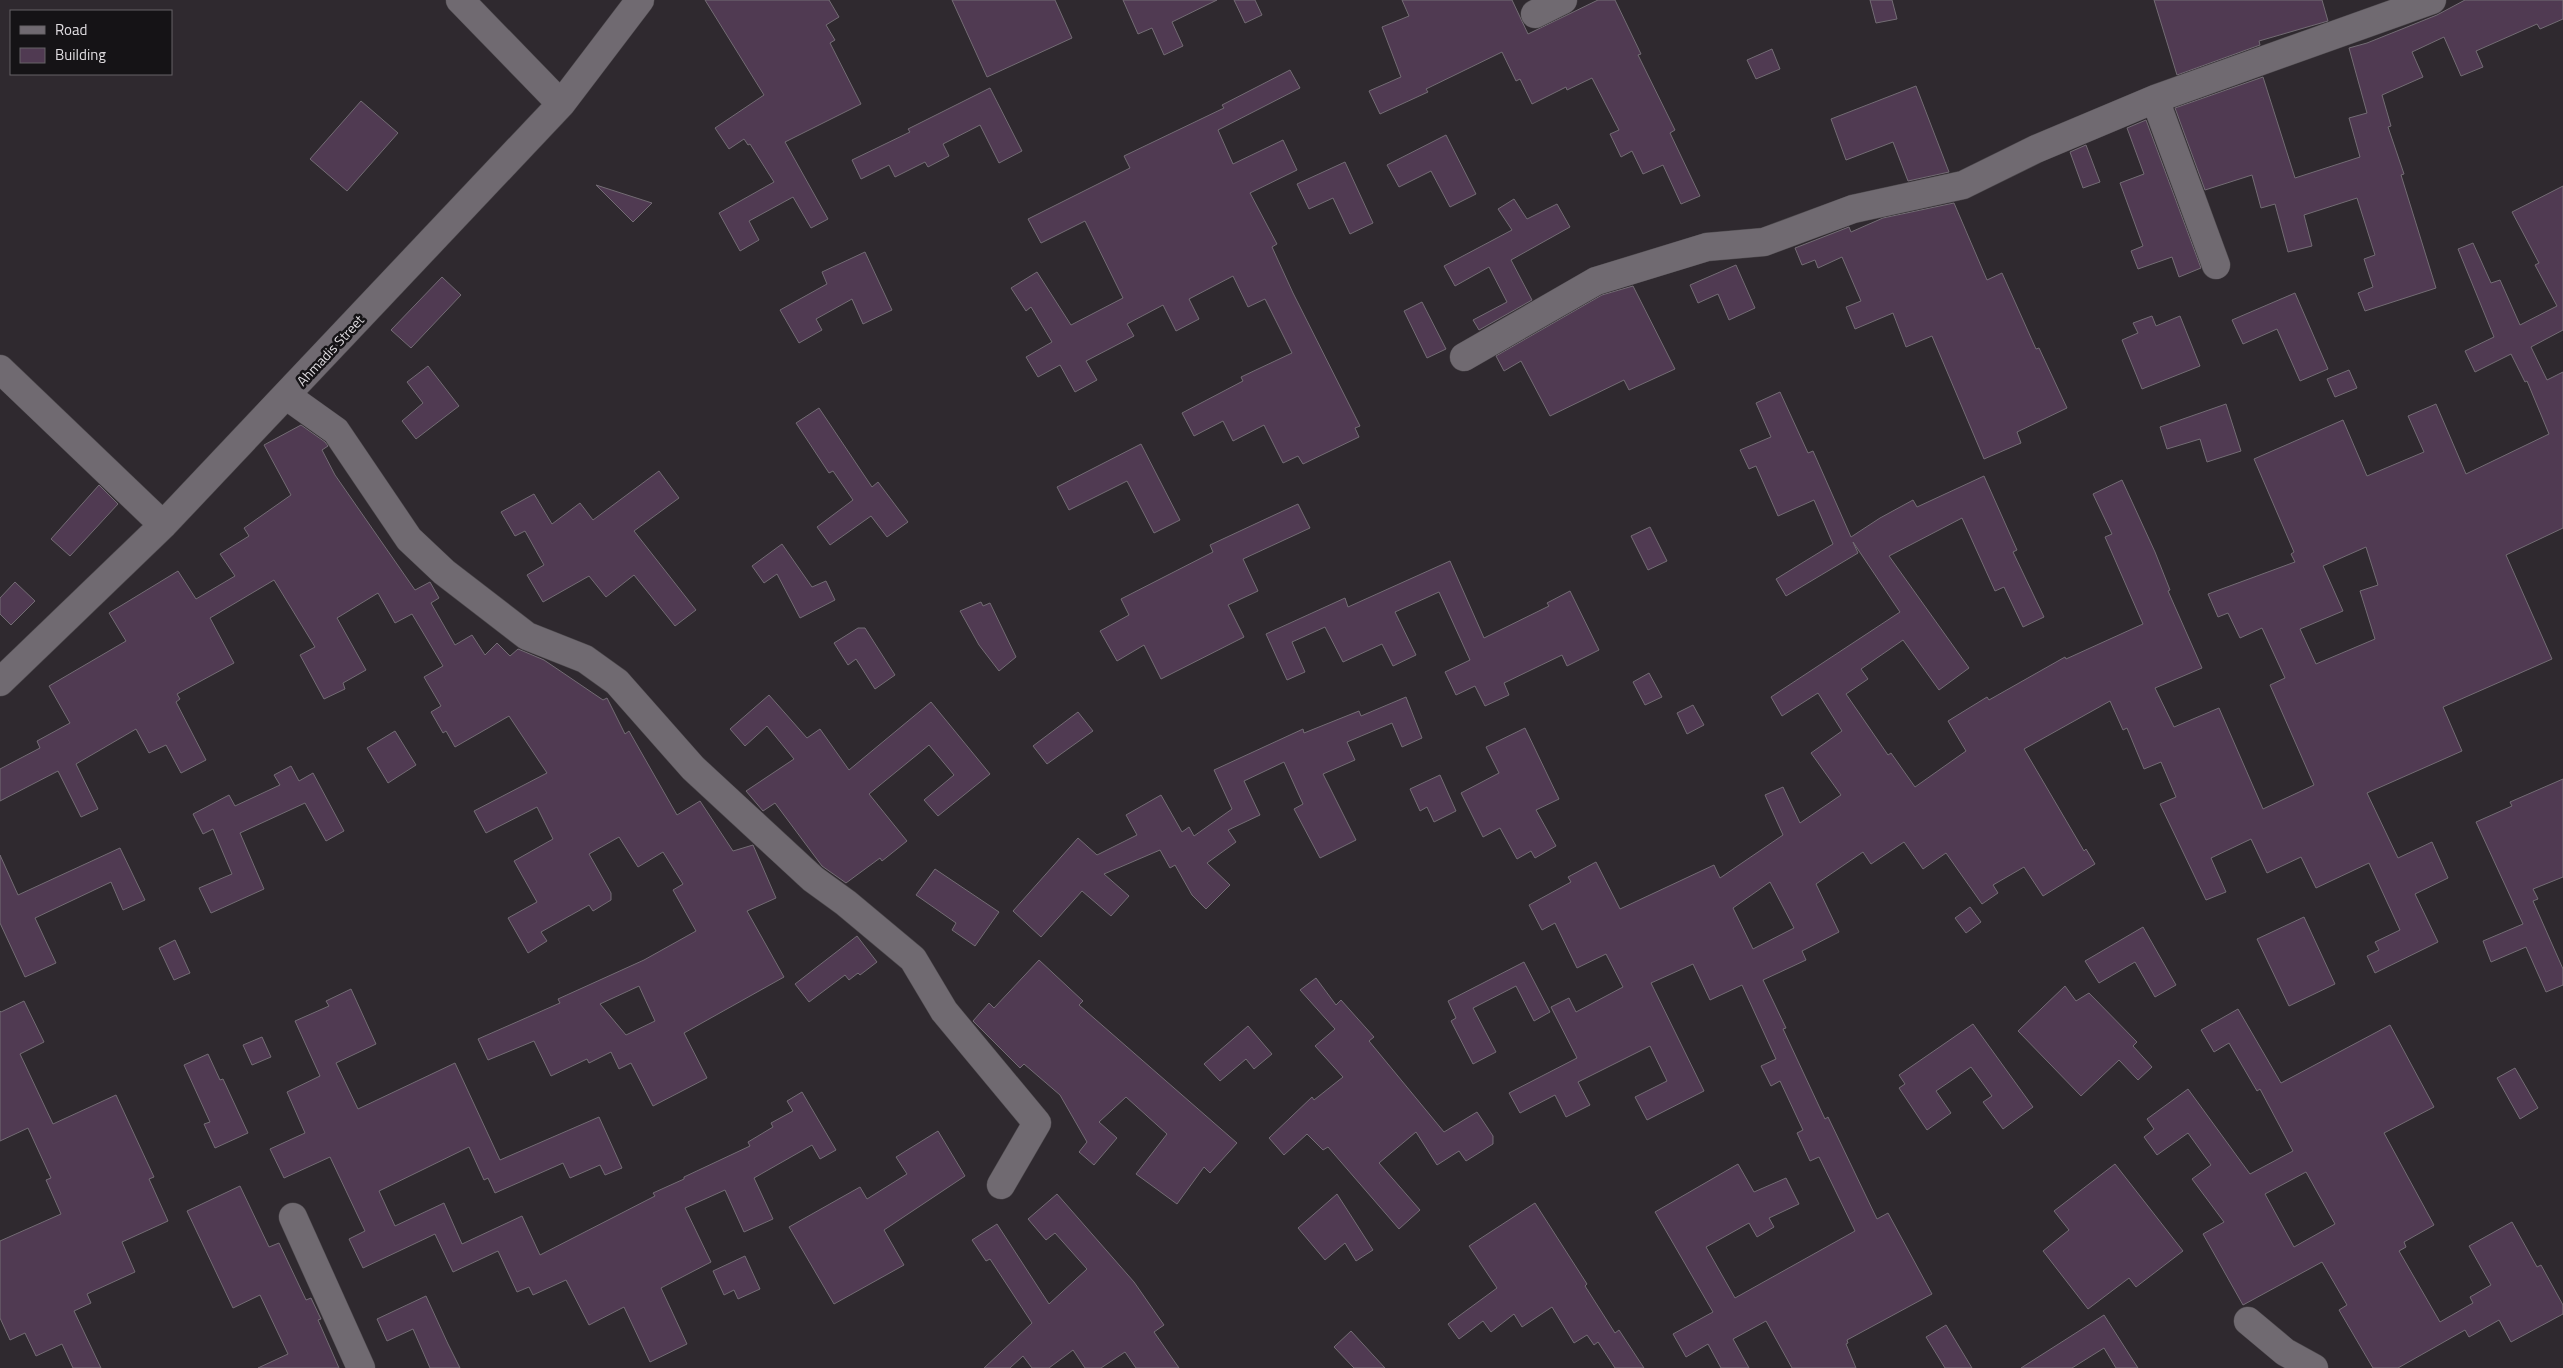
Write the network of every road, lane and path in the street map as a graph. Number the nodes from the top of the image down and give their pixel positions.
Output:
1 (460, 0) edge
2 (640, 0) edge
3 (1563, 0) edge
4 (2432, 0) edge
5 (1535, 14) dead end
6 (2155, 99) junction
7 (561, 104) junction
8 (2216, 264) dead end
9 (1464, 357) dead end
10 (0, 369) edge
11 (287, 396) junction
12 (163, 525) junction
13 (0, 682) edge
14 (1001, 1185) dead end
15 (293, 1217) dead end
16 (2248, 1321) dead end
17 (361, 1368) edge
18 (2314, 1368) edge

1 - 7 street
2 - 7 street, Ahmadis Street
3 - 5 street
4 - 6 street
6 - 8 street
6 - 9 street
7 - 11 street, Ahmadis Street
10 - 12 street
11 - 12 street, Ahmadis Street
11 - 14 street
12 - 13 street, Ahmadis Street
15 - 17 street
16 - 18 street

